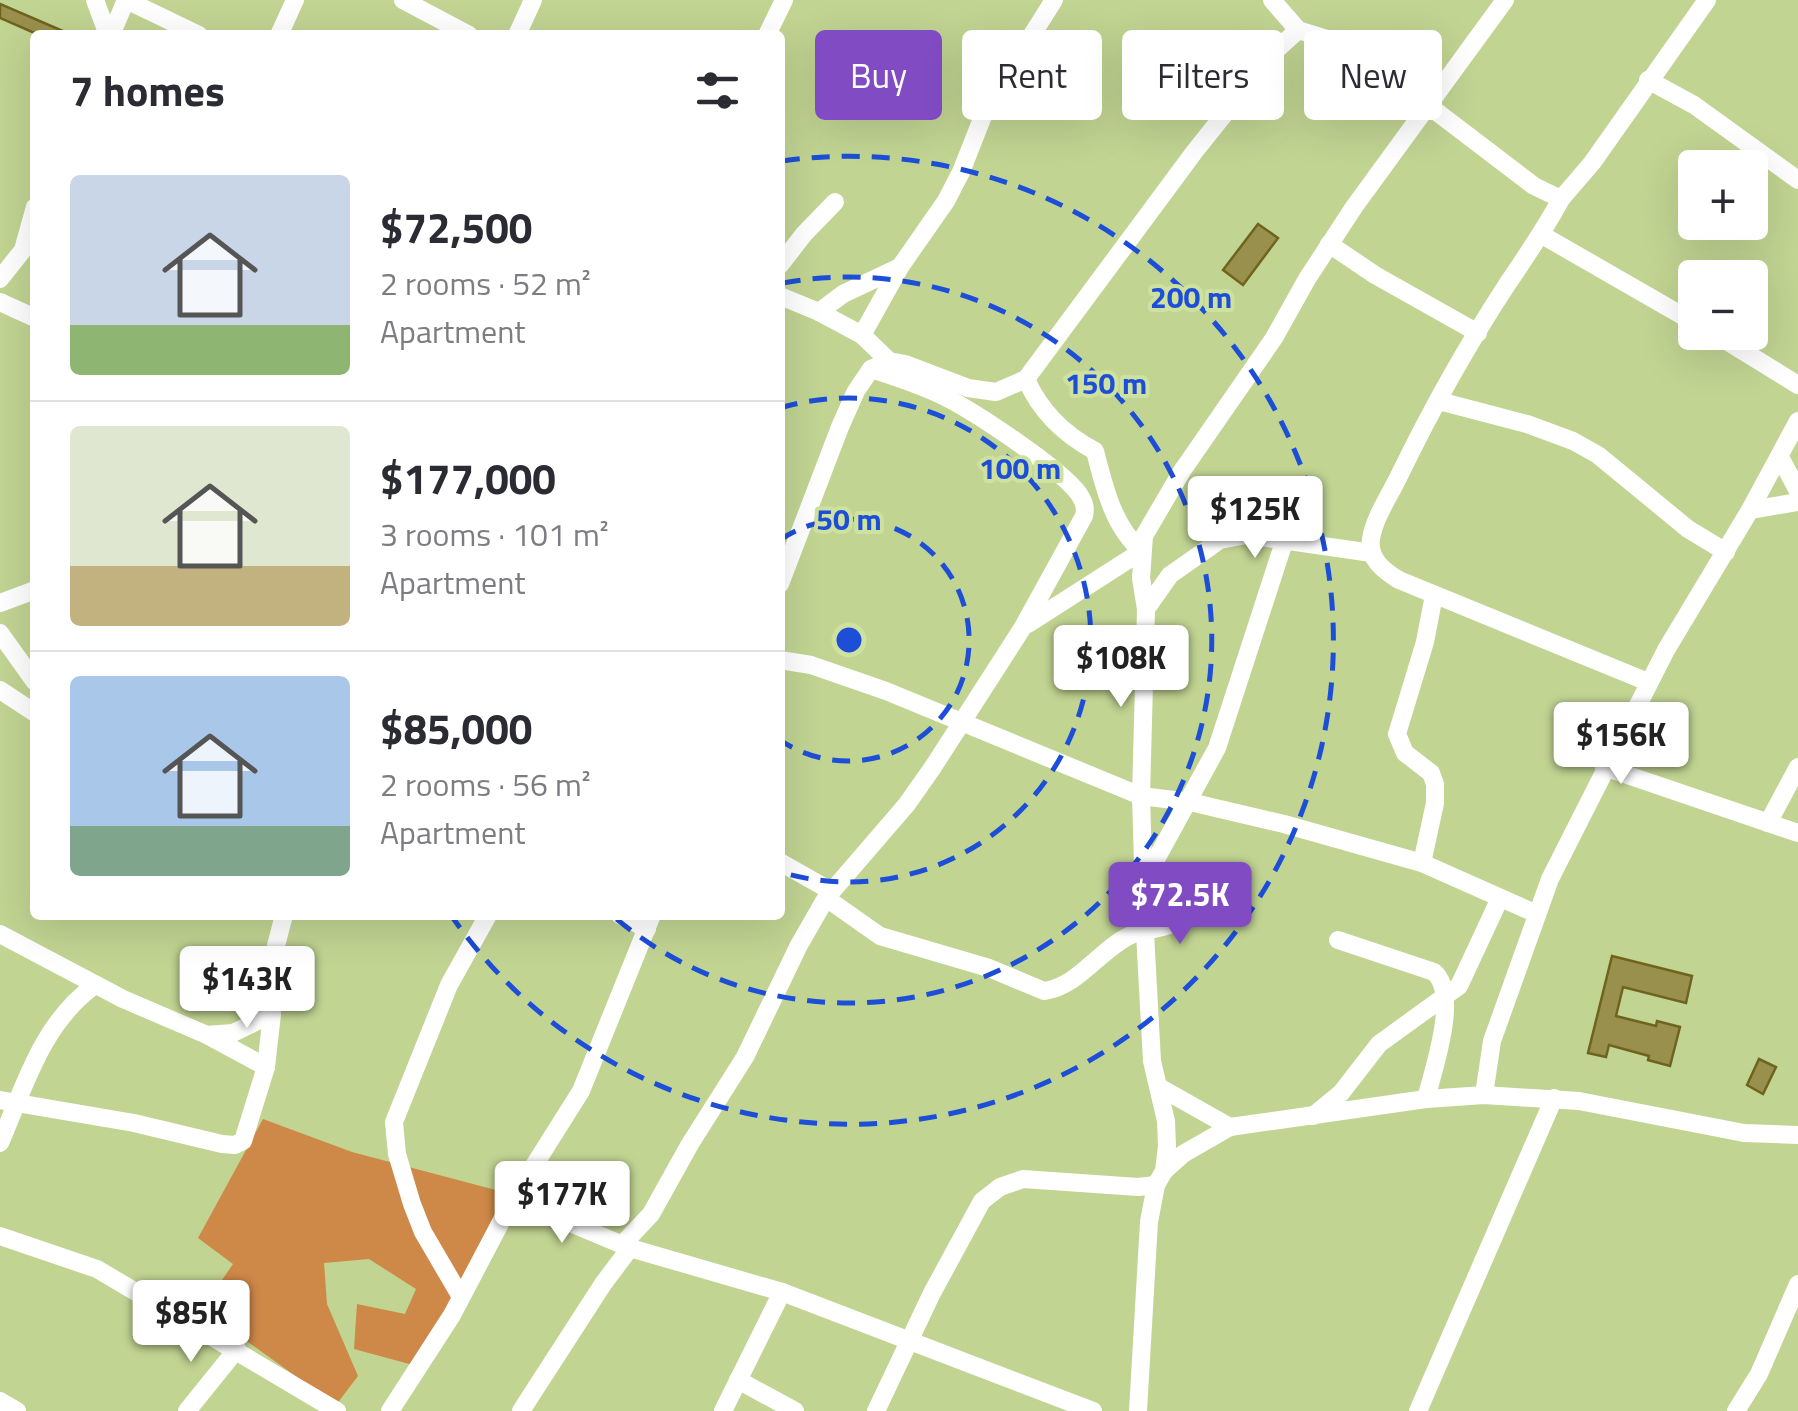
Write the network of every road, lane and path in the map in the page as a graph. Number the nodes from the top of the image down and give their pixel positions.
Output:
1 (95, 0) edge
2 (126, 0) edge
3 (295, 0) edge
4 (402, 0) edge
5 (533, 0) edge
6 (784, 0) edge
7 (1054, 0) edge
8 (1272, 0) edge
9 (1506, 0) edge
10 (1707, 0) edge
11 (1292, 7) edge
12 (107, 30) edge
13 (111, 30) edge
14 (189, 30) edge
15 (282, 30) edge
16 (459, 30) edge
17 (519, 30) edge
18 (769, 30) edge
19 (1298, 30) junction
20 (1304, 31) edge
21 (1648, 80) junction
22 (1442, 88) edge
23 (1442, 116) edge
24 (1419, 120) edge
25 (1798, 180) edge
26 (1561, 198) junction
27 (834, 202) dead end
28 (30, 227) edge
29 (1542, 235) junction
30 (1329, 244) junction
31 (785, 259) edge
32 (900, 266) junction
33 (0, 280) edge
34 (785, 298) edge
35 (0, 302) edge
36 (819, 312) junction
37 (1678, 313) edge
38 (30, 316) edge
39 (1478, 333) junction
40 (862, 335) junction
41 (1741, 350) edge
42 (889, 361) junction
43 (870, 369) junction
44 (1026, 379) junction
45 (1798, 385) edge
46 (1439, 401) junction
47 (1798, 421) edge
48 (1780, 457) junction
49 (1798, 491) edge
50 (1798, 502) edge
51 (1750, 510) junction
52 (1284, 542) junction
53 (1142, 550) junction
54 (1726, 552) junction
55 (1372, 554) junction
56 (785, 571) edge
57 (30, 592) edge
58 (1434, 596) junction
59 (0, 604) edge
60 (1146, 608) junction
61 (1023, 627) junction
62 (0, 633) edge
63 (785, 661) edge
64 (30, 675) edge
65 (1648, 682) junction
66 (0, 690) edge
67 (30, 710) edge
68 (961, 722) junction
69 (1604, 767) junction
70 (1794, 774) edge
71 (1140, 796) junction
72 (1190, 802) junction
73 (1768, 822) junction
74 (1796, 833) edge
75 (1422, 864) junction
76 (785, 865) edge
77 (1143, 884) junction
78 (828, 894) junction
79 (1500, 898) junction
80 (1190, 913) dead end
81 (1537, 914) junction
82 (283, 920) edge
83 (485, 920) edge
84 (650, 922) edge
85 (1145, 933) junction
86 (0, 934) edge
87 (1338, 940) dead end
88 (95, 985) junction
89 (1445, 999) junction
90 (272, 1014) junction
91 (207, 1035) junction
92 (266, 1068) junction
93 (1159, 1088) junction
94 (1484, 1096) junction
95 (1554, 1098) junction
96 (1426, 1099) junction
97 (8, 1101) edge
98 (1311, 1118) junction
99 (1230, 1127) junction
100 (1798, 1135) edge
101 (0, 1142) edge
102 (1160, 1178) junction
103 (513, 1199) junction
104 (0, 1236) edge
105 (626, 1246) junction
106 (1798, 1284) edge
107 (782, 1292) junction
108 (461, 1297) junction
109 (910, 1339) junction
110 (236, 1349) junction
111 (738, 1380) junction
112 (0, 1401) edge
113 (16, 1411) edge
114 (187, 1411) edge
115 (337, 1411) edge
116 (390, 1411) edge
117 (521, 1411) edge
118 (723, 1411) edge
119 (796, 1411) edge
120 (876, 1411) edge
121 (1093, 1411) edge
122 (1138, 1411) edge
123 (1418, 1411) edge
124 (1736, 1411) edge

1 - 12 street
2 - 13 street
2 - 14 street
3 - 15 street
4 - 16 street
5 - 17 street
6 - 18 street
7 - 32 street
8 - 11 street
9 - 22 street
10 - 21 street
11 - 19 street
19 - 20 street
19 - 44 street
21 - 25 street
21 - 26 street
23 - 26 street
24 - 30 street
26 - 29 street
27 - 31 street
28 - 33 street
29 - 37 street
29 - 39 street
30 - 39 street
30 - 53 street
32 - 36 street
32 - 40 street
34 - 36 street
35 - 38 street
36 - 40 street
39 - 46 street
40 - 42 street
41 - 45 street
42 - 43 street
42 - 44 street
43 - 56 street
43 - 61 street
44 - 53 street
46 - 54 street
46 - 55 street
47 - 48 street
48 - 49 street
48 - 51 street
50 - 51 street
51 - 54 street
52 - 55 street
52 - 60 street
52 - 72 street
53 - 60 street
53 - 61 street
54 - 65 street
55 - 58 street
57 - 59 street
58 - 65 street
58 - 75 street
60 - 71 street
61 - 68 street
62 - 64 street
63 - 68 street
65 - 69 street
66 - 67 street
68 - 71 street
68 - 78 street
69 - 73 street
69 - 81 street
70 - 73 street
70 - 74 street
71 - 72 street
71 - 77 street
72 - 75 street
72 - 77 street
73 - 74 street
75 - 79 street
76 - 78 street
77 - 85 street
78 - 85 street
78 - 105 street
79 - 81 street
79 - 89 street
80 - 85 street
81 - 94 street
82 - 90 street
83 - 108 street
84 - 103 street
85 - 93 street
86 - 88 street
87 - 89 street
88 - 91 street
88 - 97 street
89 - 96 street
89 - 98 street
90 - 91 street
90 - 92 street
91 - 92 street
92 - 97 street
93 - 99 street
93 - 102 street
94 - 95 street
94 - 96 street
95 - 100 street
95 - 123 street
96 - 98 street
97 - 101 street
98 - 99 street
99 - 102 street
102 - 109 street
102 - 122 street
103 - 105 street
103 - 108 street
104 - 110 street
105 - 107 street
105 - 117 street
106 - 124 street
107 - 109 street
107 - 111 street
108 - 116 street
109 - 120 street
109 - 121 street
110 - 114 street
110 - 115 street
111 - 118 street
111 - 119 street
112 - 113 street

